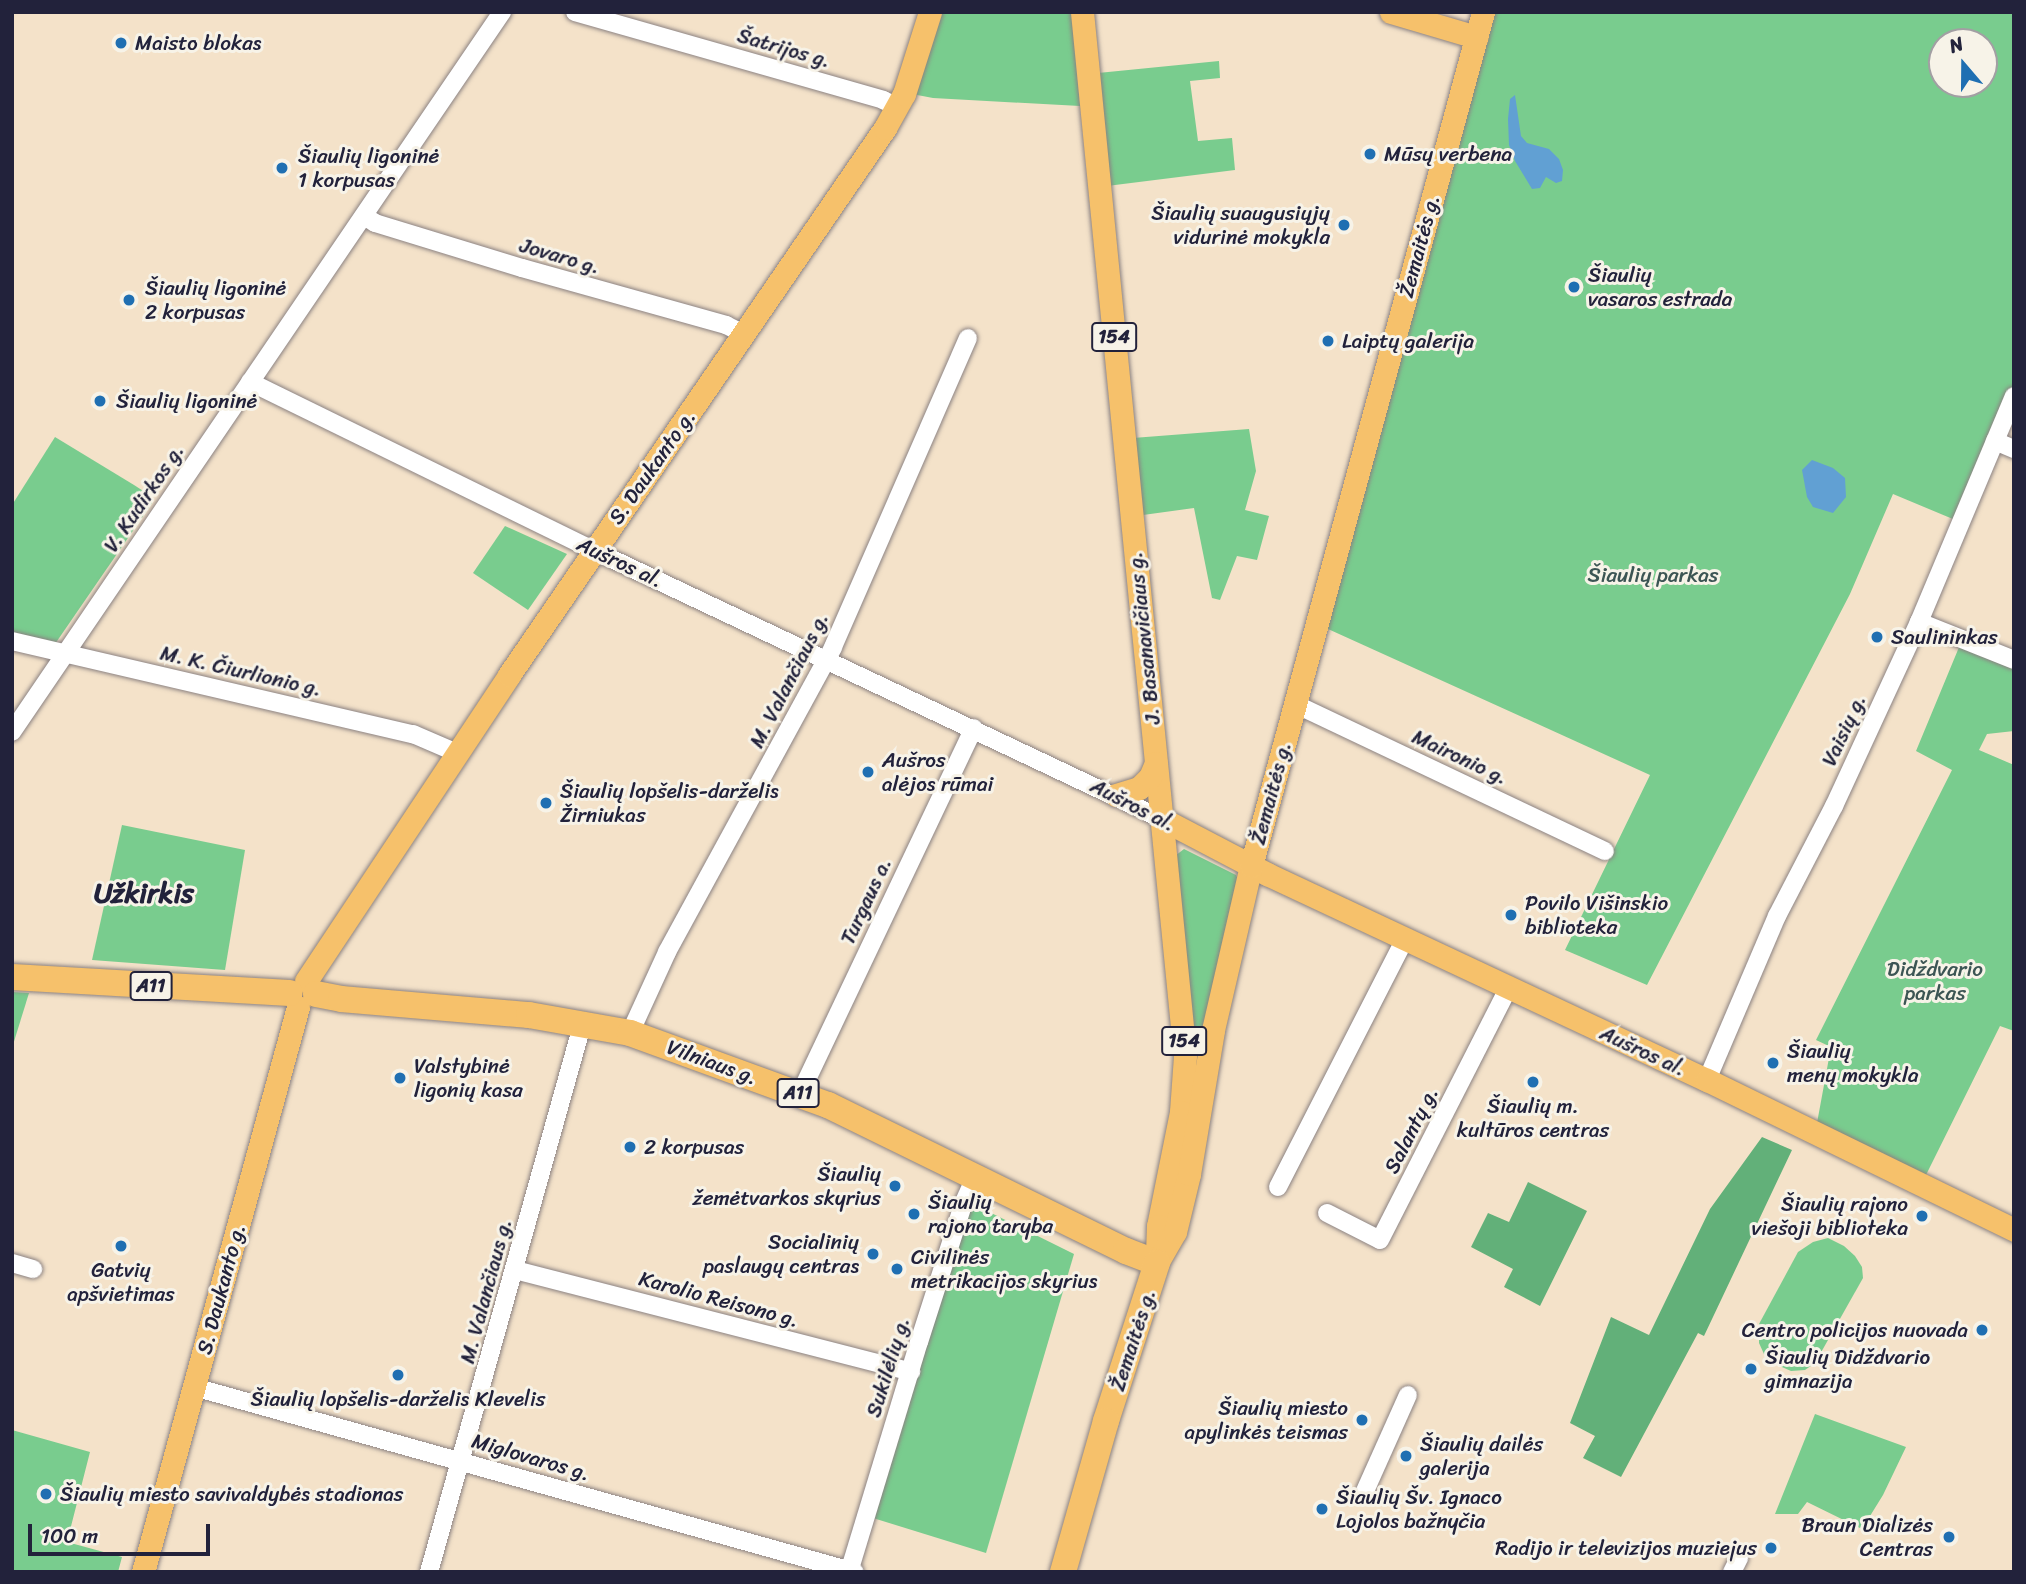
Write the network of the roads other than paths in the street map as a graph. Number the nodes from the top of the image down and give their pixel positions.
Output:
1 (502, 12) edge
2 (576, 12) edge
3 (930, 12) edge
4 (1082, 12) edge
5 (1391, 12) edge
6 (1483, 12) edge
7 (1476, 37) junction
8 (898, 107) junction
9 (364, 216) junction
10 (744, 334) junction
11 (968, 338) dead end
12 (250, 382) junction
13 (2014, 396) edge
14 (1995, 441) junction
15 (2014, 449) edge
16 (595, 550) junction
17 (1919, 622) junction
18 (12, 641) edge
19 (65, 655) junction
20 (828, 658) junction
21 (2014, 660) edge
22 (1295, 704) junction
23 (974, 728) junction
24 (12, 732) edge
25 (457, 753) junction
26 (1156, 763) junction
27 (1116, 795) junction
28 (1162, 819) junction
29 (1605, 850) dead end
30 (1251, 866) junction
31 (1297, 888) junction
32 (1238, 925) junction
33 (1405, 939) junction
34 (12, 977) edge
35 (1509, 987) junction
36 (302, 994) junction
37 (583, 1022) junction
38 (630, 1033) junction
39 (1707, 1080) junction
40 (800, 1094) junction
41 (975, 1177) junction
42 (1278, 1187) dead end
43 (1327, 1213) dead end
44 (2014, 1230) edge
45 (12, 1263) edge
46 (1157, 1263) junction
47 (33, 1269) dead end
48 (515, 1270) junction
49 (911, 1372) junction
50 (194, 1387) junction
51 (1408, 1395) dead end
52 (462, 1462) junction
53 (1364, 1491) dead end
54 (851, 1571) edge
55 (143, 1572) edge
56 (429, 1572) edge
57 (1063, 1572) edge

1 - 9 street, V. Kudirkos g.
2 - 8 street, Šatrijos g.
3 - 8 main road, S. Daukanto g.
4 - 26 main road, J. Basanavičiaus g. / 154
5 - 7 main road
6 - 7 main road, Žemaitės g.
7 - 22 main road, Žemaitės g.
8 - 10 main road, S. Daukanto g.
9 - 10 street, Jovaro g.
9 - 12 street, V. Kudirkos g.
10 - 16 main road, S. Daukanto g.
11 - 20 street, M. Valančiaus g.
12 - 16 street, Aušros al.
12 - 19 street, V. Kudirkos g.
13 - 14 street, Vaisių g.
14 - 15 street
14 - 17 street, Vaisių g.
16 - 20 street, Aušros al.
16 - 25 main road, S. Daukanto g.
17 - 21 street
17 - 39 street, Vaisių g.
18 - 19 street, M. K. Čiurlionio g.
19 - 24 street, V. Kudirkos g.
19 - 25 street, M. K. Čiurlionio g.
20 - 23 street, Aušros al.
20 - 38 street, M. Valančiaus g.
22 - 29 street, Maironio g.
22 - 30 main road, Žemaitės g.
23 - 27 street, Aušros al.
23 - 40 street, Turgaus a.
25 - 36 main road, S. Daukanto g.
26 - 27 main road
26 - 28 main road, J. Basanavičiaus g. / 154
27 - 28 street, Aušros al.
28 - 30 main road, Aušros al.
28 - 46 main road, J. Basanavičiaus g. / 154
30 - 31 main road, Aušros al.
30 - 32 main road, Žemaitės g.
31 - 32 main road
31 - 33 main road, Aušros al.
32 - 46 main road, Žemaitės g.
33 - 35 main road, Aušros al.
33 - 42 street
34 - 36 highway, Vilniaus g. / A11
35 - 39 main road, Aušros al.
35 - 43 street, Salantų g.
36 - 37 highway, Vilniaus g. / A11
36 - 50 main road, S. Daukanto g.
37 - 38 highway, Vilniaus g. / A11
37 - 48 street, M. Valančiaus g.
38 - 40 highway, Vilniaus g. / A11
39 - 44 main road, Aušros al.
40 - 41 highway, Vilniaus g. / A11
41 - 46 highway, Vilniaus g. / A11
41 - 49 street, Sukilėlių g.
45 - 47 street
46 - 57 highway, Žemaitės g.
48 - 49 street, Karolio Reisono g.
48 - 52 street, M. Valančiaus g.
49 - 54 street, Sukilėlių g.
50 - 52 street, Miglovaros g.
50 - 55 main road, S. Daukanto g.
51 - 53 street
52 - 54 street, Miglovaros g.
52 - 56 street, M. Valančiaus g.

